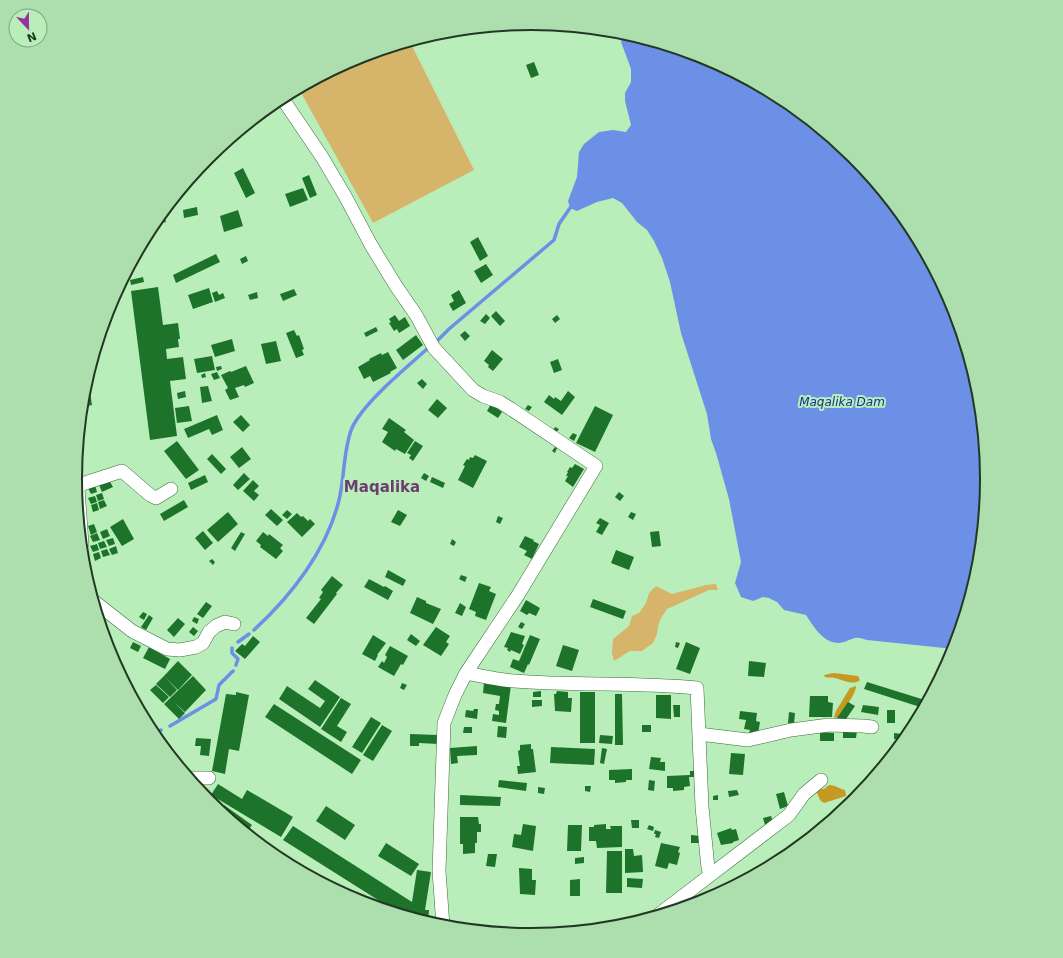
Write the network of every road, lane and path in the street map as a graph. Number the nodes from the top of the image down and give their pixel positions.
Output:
1 (286, 104) edge
2 (82, 484) edge
3 (171, 489) dead end
4 (101, 607) edge
5 (234, 624) dead end
6 (466, 673) junction
7 (872, 727) dead end
8 (699, 734) junction
9 (197, 778) edge
10 (210, 778) dead end
11 (821, 780) dead end
12 (710, 874) junction
13 (669, 906) edge
14 (443, 919) edge

1 - 6 street
2 - 3 street
4 - 5 street
6 - 8 street
6 - 14 street
7 - 8 street
8 - 12 street
9 - 10 street
11 - 12 street
12 - 13 street

